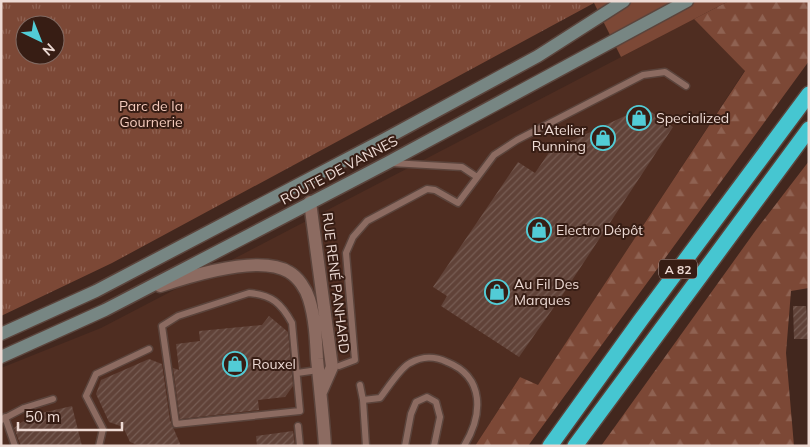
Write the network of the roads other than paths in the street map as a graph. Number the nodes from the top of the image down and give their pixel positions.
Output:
1 (624, 1) edge
2 (687, 1) edge
3 (686, 86) dead end
4 (809, 94) edge
5 (809, 129) edge
6 (387, 163) junction
7 (476, 177) junction
8 (310, 202) junction
9 (138, 292) junction
10 (1, 334) edge
11 (149, 349) dead end
12 (1, 357) edge
13 (335, 366) junction
14 (318, 370) junction
15 (297, 373) junction
16 (360, 385) dead end
17 (320, 394) junction
18 (53, 399) dead end
19 (363, 400) junction
20 (3, 419) edge
21 (298, 426) dead end
22 (15, 446) edge
23 (99, 446) edge
24 (300, 446) edge
25 (325, 446) edge
26 (366, 446) edge
27 (405, 446) edge
28 (434, 446) edge
29 (464, 446) edge
30 (550, 446) edge
31 (575, 446) edge

1 - 10 main road, ROUTE DE VANNES
2 - 6 main road, ROUTE DE VANNES
3 - 7 lane
4 - 30 highway, A 82
5 - 31 highway, A 82
6 - 7 lane
6 - 8 main road, ROUTE DE VANNES
7 - 13 lane
8 - 9 main road, ROUTE DE VANNES
8 - 13 street, RUE RENÉ PANHARD
9 - 12 main road, ROUTE DE VANNES
9 - 14 street, RUE RENÉ PANHARD
11 - 23 lane
13 - 14 street, RUE RENÉ PANHARD
13 - 17 street, RUE RENÉ PANHARD
14 - 15 lane
14 - 17 street, RUE RENÉ PANHARD
15 - 15 lane
16 - 19 lane
17 - 25 street, RUE RENÉ PANHARD
18 - 20 lane
19 - 26 lane
19 - 29 lane
20 - 22 lane
21 - 24 lane
27 - 28 lane

